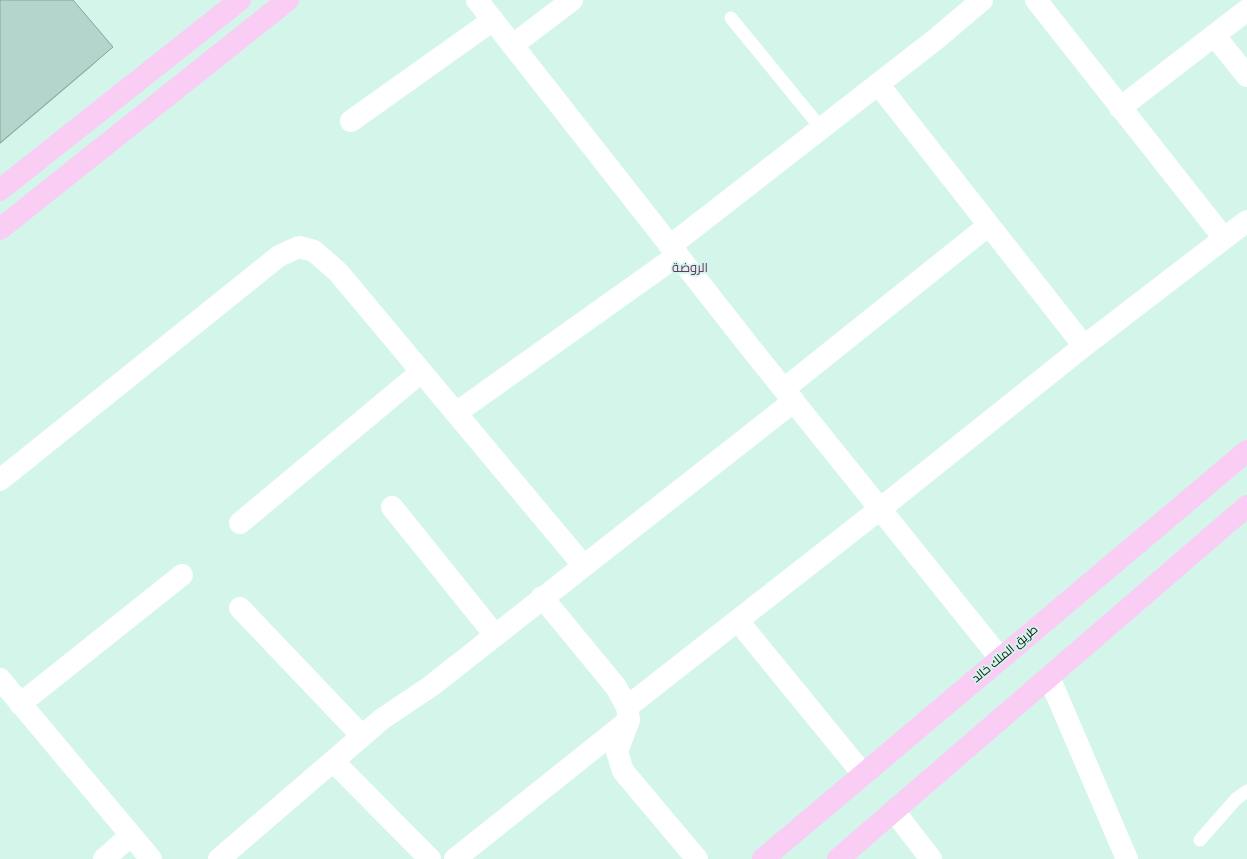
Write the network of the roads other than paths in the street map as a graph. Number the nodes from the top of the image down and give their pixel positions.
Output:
1 (240, 0) edge
2 (288, 0) edge
3 (477, 0) edge
4 (572, 0) edge
5 (982, 0) edge
6 (1036, 0) edge
7 (1247, 10) edge
8 (731, 18) dead end
9 (493, 20) junction
10 (1214, 35) junction
11 (513, 45) junction
12 (1247, 76) edge
13 (878, 84) junction
14 (1120, 108) junction
15 (351, 121) dead end
16 (821, 128) junction
17 (0, 190) edge
18 (1247, 221) edge
19 (989, 225) junction
20 (0, 229) edge
21 (1223, 237) junction
22 (674, 251) junction
23 (1084, 346) junction
24 (421, 372) junction
25 (789, 395) junction
26 (456, 413) junction
27 (1247, 451) edge
28 (0, 480) edge
29 (1247, 506) edge
30 (392, 508) dead end
31 (880, 509) junction
32 (240, 523) dead end
33 (583, 565) junction
34 (182, 575) dead end
35 (542, 597) junction
36 (240, 608) dead end
37 (738, 621) junction
38 (495, 635) junction
39 (1000, 658) junction
40 (1049, 676) junction
41 (0, 679) edge
42 (20, 704) junction
43 (628, 714) junction
44 (362, 736) junction
45 (333, 761) junction
46 (863, 774) junction
47 (1247, 792) edge
48 (894, 811) junction
49 (131, 835) junction
50 (1200, 840) dead end
51 (1122, 857) edge
52 (104, 859) edge
53 (151, 859) edge
54 (219, 859) edge
55 (430, 859) edge
56 (455, 859) edge
57 (696, 859) edge
58 (763, 859) edge
59 (838, 859) edge
60 (931, 859) edge

1 - 17 main road
2 - 20 main road
3 - 9 street
4 - 11 street
5 - 13 street
6 - 14 street
7 - 10 street
8 - 16 lane
9 - 11 street
9 - 15 street
10 - 12 street
10 - 14 street
11 - 22 street
13 - 16 street
13 - 19 street
14 - 21 street
16 - 22 street
18 - 21 street
19 - 23 street
19 - 25 street
21 - 23 street
22 - 25 street
22 - 26 street
23 - 31 street
24 - 26 street
24 - 28 street
24 - 32 street
25 - 31 street
25 - 33 street
26 - 33 street
27 - 39 main road, طريق الملك خالد
29 - 40 main road
30 - 38 street
31 - 37 street
31 - 39 street
33 - 35 street
34 - 42 street
35 - 38 street
35 - 43 street
36 - 44 street
37 - 43 street
37 - 46 street
38 - 44 street
39 - 46 main road, طريق الملك خالد
40 - 48 main road
40 - 51 street
41 - 42 street
42 - 49 street
43 - 56 street
43 - 57 street
44 - 45 street
45 - 54 street
45 - 55 street
46 - 58 main road, طريق الملك خالد
47 - 50 lane
48 - 59 main road
48 - 60 street
49 - 52 street
49 - 53 street

